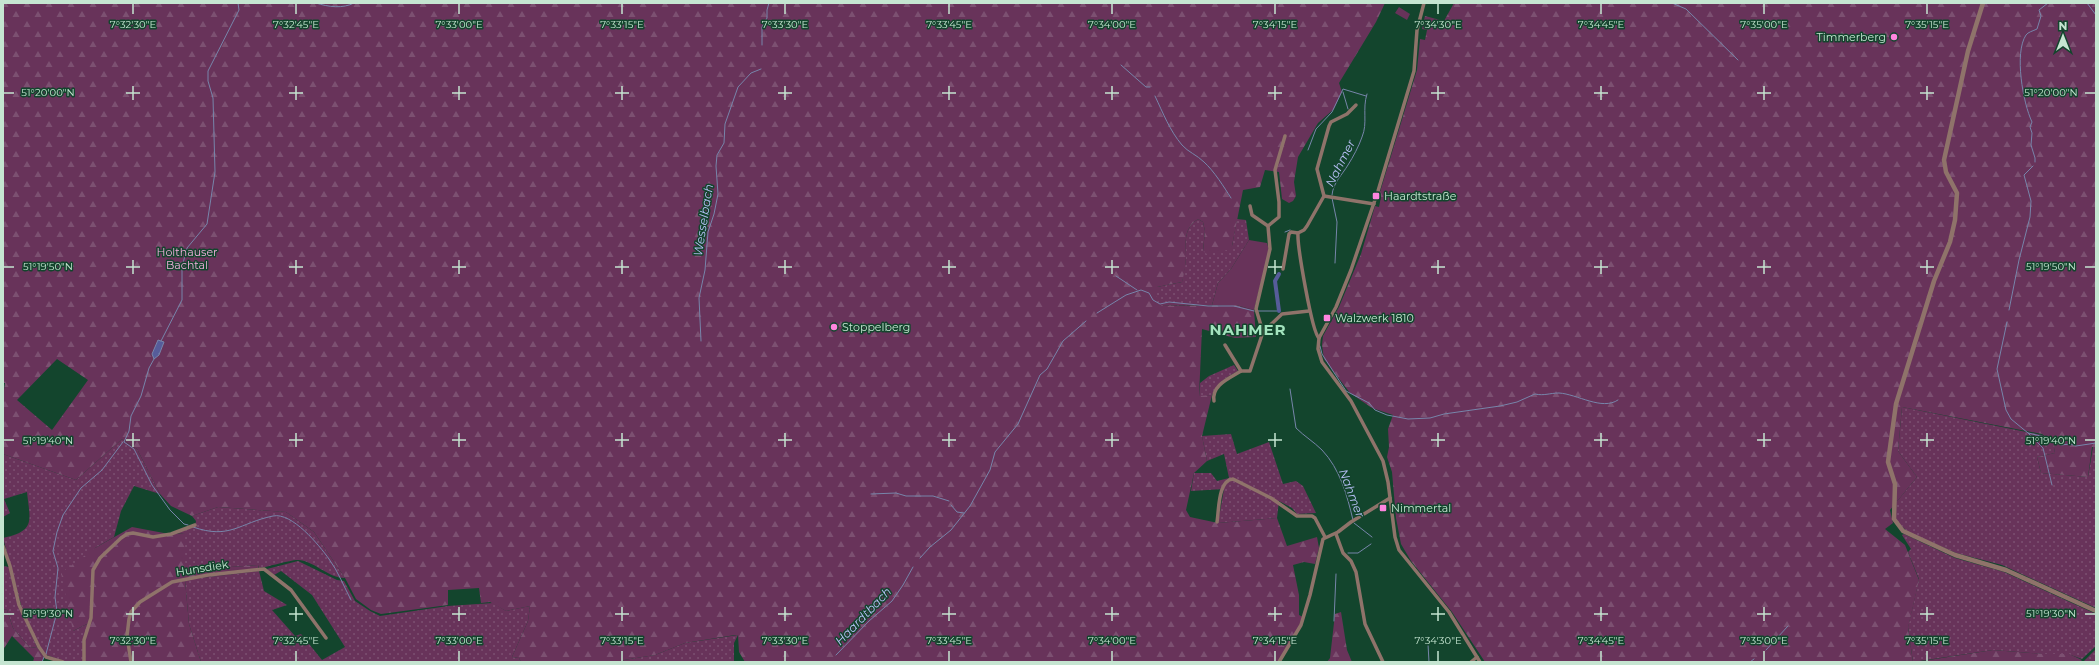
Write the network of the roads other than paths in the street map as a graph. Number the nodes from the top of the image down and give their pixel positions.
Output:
1 (1424, 3) edge
2 (1983, 3) edge
3 (1356, 105) dead end
4 (1285, 136) dead end
5 (1324, 196) junction
6 (1374, 204) junction
7 (1250, 206) dead end
8 (1268, 226) junction
9 (1298, 233) junction
10 (1283, 269) dead end
11 (1309, 311) junction
12 (1263, 332) junction
13 (1319, 338) junction
14 (1225, 345) dead end
15 (1241, 371) junction
16 (1214, 401) dead end
17 (1390, 498) junction
18 (1216, 522) dead end
19 (195, 525) dead end
20 (1336, 534) junction
21 (1325, 537) junction
22 (3, 546) edge
23 (2096, 611) edge
24 (326, 638) dead end
25 (1477, 657) junction
26 (63, 662) edge
27 (84, 662) edge
28 (131, 662) edge
29 (1279, 662) edge
30 (1383, 662) edge
31 (1471, 662) edge
32 (1480, 662) edge

1 - 6 street
2 - 23 street
3 - 5 street
4 - 8 street
5 - 6 street
5 - 9 street
6 - 13 street
7 - 8 street
8 - 12 street
9 - 10 street
9 - 11 street
11 - 12 street
11 - 13 street
12 - 15 street
13 - 17 street
14 - 15 street
15 - 16 street
17 - 20 street
17 - 25 street
18 - 21 street
19 - 27 street
20 - 21 street
20 - 30 street
21 - 29 street
22 - 26 street
24 - 28 street, Hunsdiek
25 - 31 street
25 - 32 street

